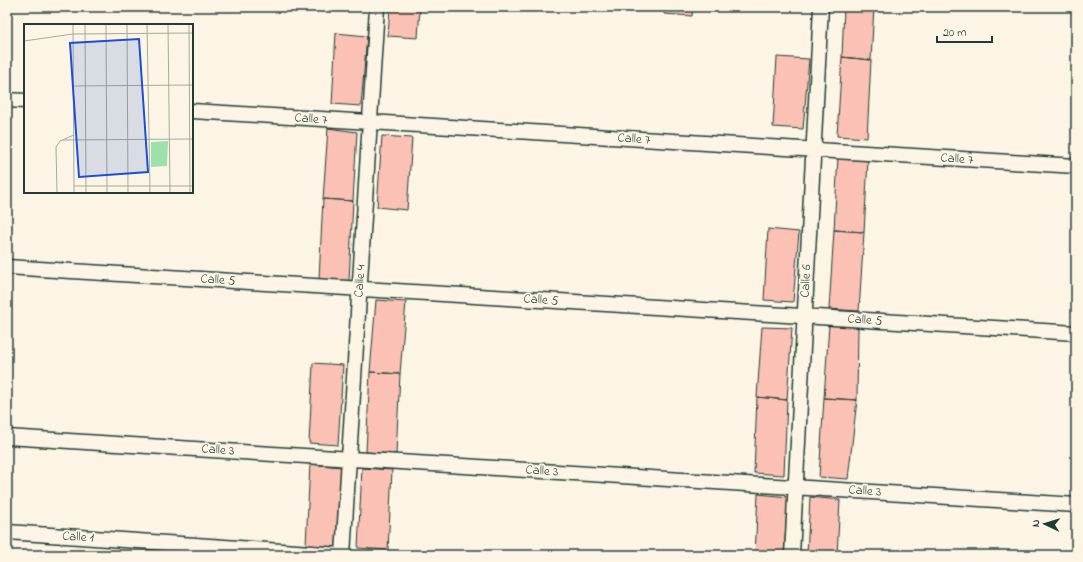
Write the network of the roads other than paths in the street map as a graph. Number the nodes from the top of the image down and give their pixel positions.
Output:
1 (377, 7) edge
2 (821, 7) edge
3 (7, 100) edge
4 (24, 101) edge
5 (193, 111) edge
6 (370, 122) junction
7 (813, 150) junction
8 (1076, 166) edge
9 (7, 267) edge
10 (359, 289) junction
11 (804, 316) junction
12 (1076, 333) edge
13 (7, 437) edge
14 (349, 458) junction
15 (795, 487) junction
16 (1076, 505) edge
17 (7, 532) edge
18 (342, 555) edge
19 (792, 555) edge

1 - 6 street, Calle 4
2 - 7 street, Calle 6
3 - 4 street
5 - 6 street, Calle 7
6 - 7 street, Calle 7
6 - 10 street, Calle 4
7 - 8 street, Calle 7
7 - 11 street, Calle 6
9 - 10 street, Calle 5
10 - 11 street, Calle 5
10 - 14 street, Calle 4
11 - 12 street, Calle 5
11 - 15 street, Calle 6
13 - 14 street, Calle 3
14 - 15 street, Calle 3
14 - 18 street, Calle 4
15 - 16 street, Calle 3
15 - 19 street, Calle 6
17 - 18 street, Calle 1

